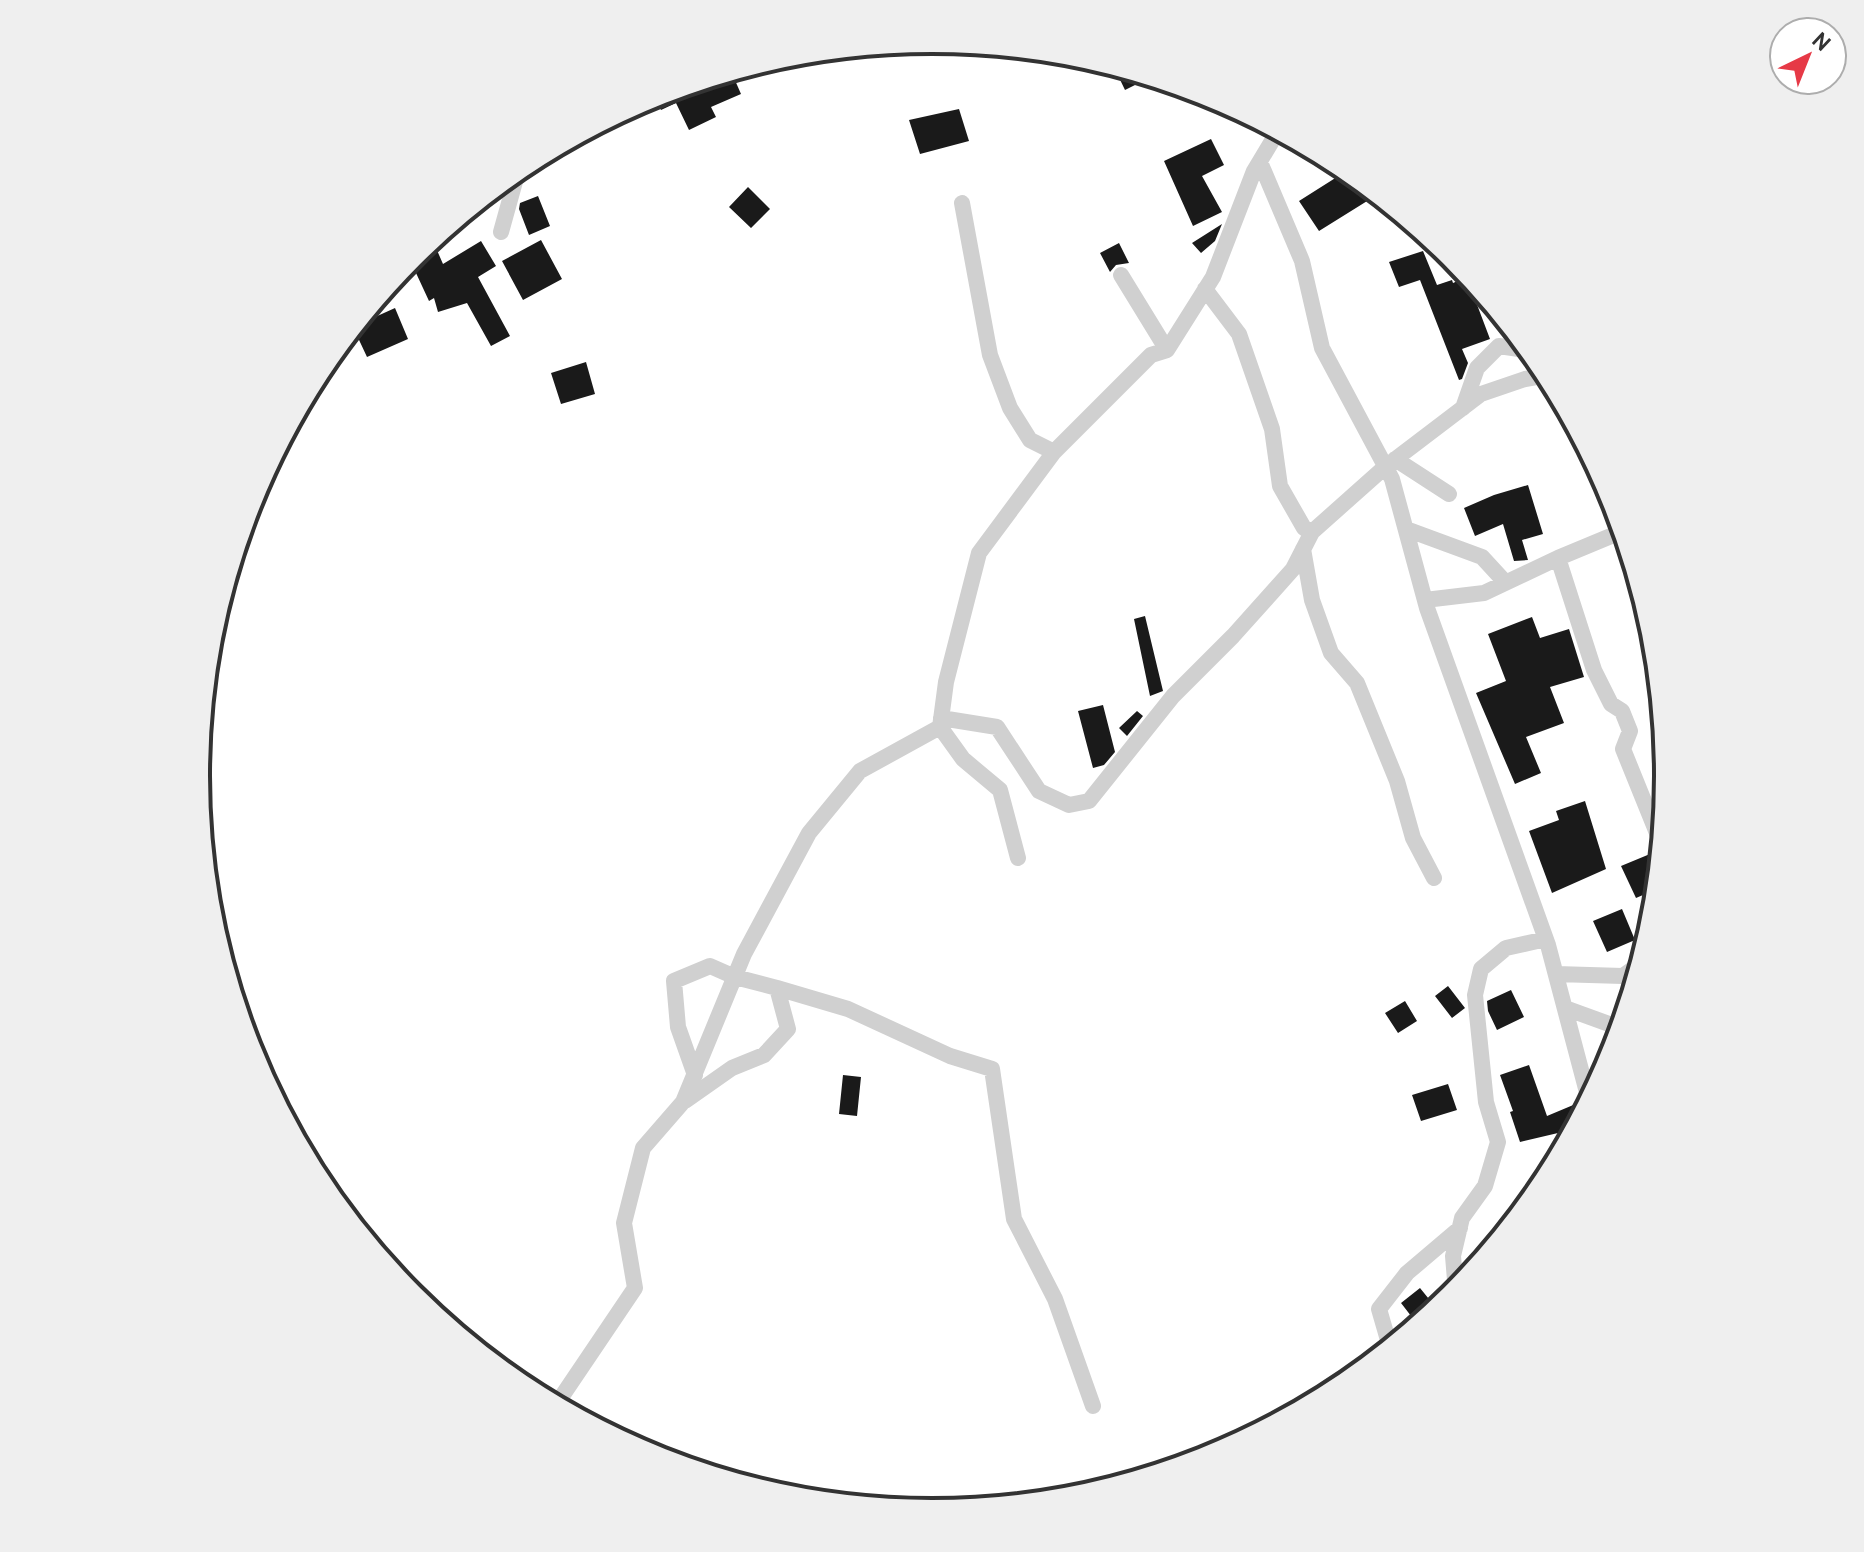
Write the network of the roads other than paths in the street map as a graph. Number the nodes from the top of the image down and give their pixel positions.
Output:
1 (1273, 140) edge
2 (1260, 162) junction
3 (513, 188) edge
4 (962, 203) dead end
5 (501, 232) dead end
6 (1121, 275) dead end
7 (1205, 289) junction
8 (1513, 348) edge
9 (1167, 350) junction
10 (1534, 378) edge
11 (1463, 408) junction
12 (1054, 452) junction
13 (1390, 463) junction
14 (1449, 494) dead end
15 (1406, 529) junction
16 (1312, 532) junction
17 (1613, 535) edge
18 (1303, 549) junction
19 (1558, 558) junction
20 (1505, 582) junction
21 (1425, 600) junction
22 (940, 722) junction
23 (1652, 821) edge
24 (1018, 858) dead end
25 (1434, 878) dead end
26 (1546, 939) junction
27 (1556, 974) junction
28 (1626, 974) edge
29 (735, 977) junction
30 (777, 988) junction
31 (1565, 1008) junction
32 (1610, 1024) edge
33 (695, 1075) junction
34 (1585, 1084) edge
35 (683, 1102) junction
36 (1460, 1228) junction
37 (1455, 1274) edge
38 (1387, 1337) edge
39 (562, 1396) edge
40 (1093, 1406) dead end

1 - 2 street
2 - 7 street
2 - 13 street
3 - 5 street
4 - 12 street
6 - 9 street
7 - 9 street
7 - 16 street
8 - 11 street
9 - 12 street
10 - 11 street
11 - 13 street
12 - 22 street
13 - 14 street
13 - 15 street
13 - 16 street
15 - 20 street
15 - 21 street
16 - 18 street
17 - 19 street
18 - 22 street
18 - 25 street
19 - 20 street
19 - 23 street
20 - 21 street
21 - 26 street
22 - 24 street
22 - 29 street
26 - 27 street
26 - 36 street
27 - 28 street
27 - 31 street
29 - 30 street
29 - 33 street
29 - 33 street
30 - 35 street
30 - 40 street
31 - 32 street
31 - 34 street
33 - 35 street
35 - 39 street
36 - 37 street
36 - 38 street

